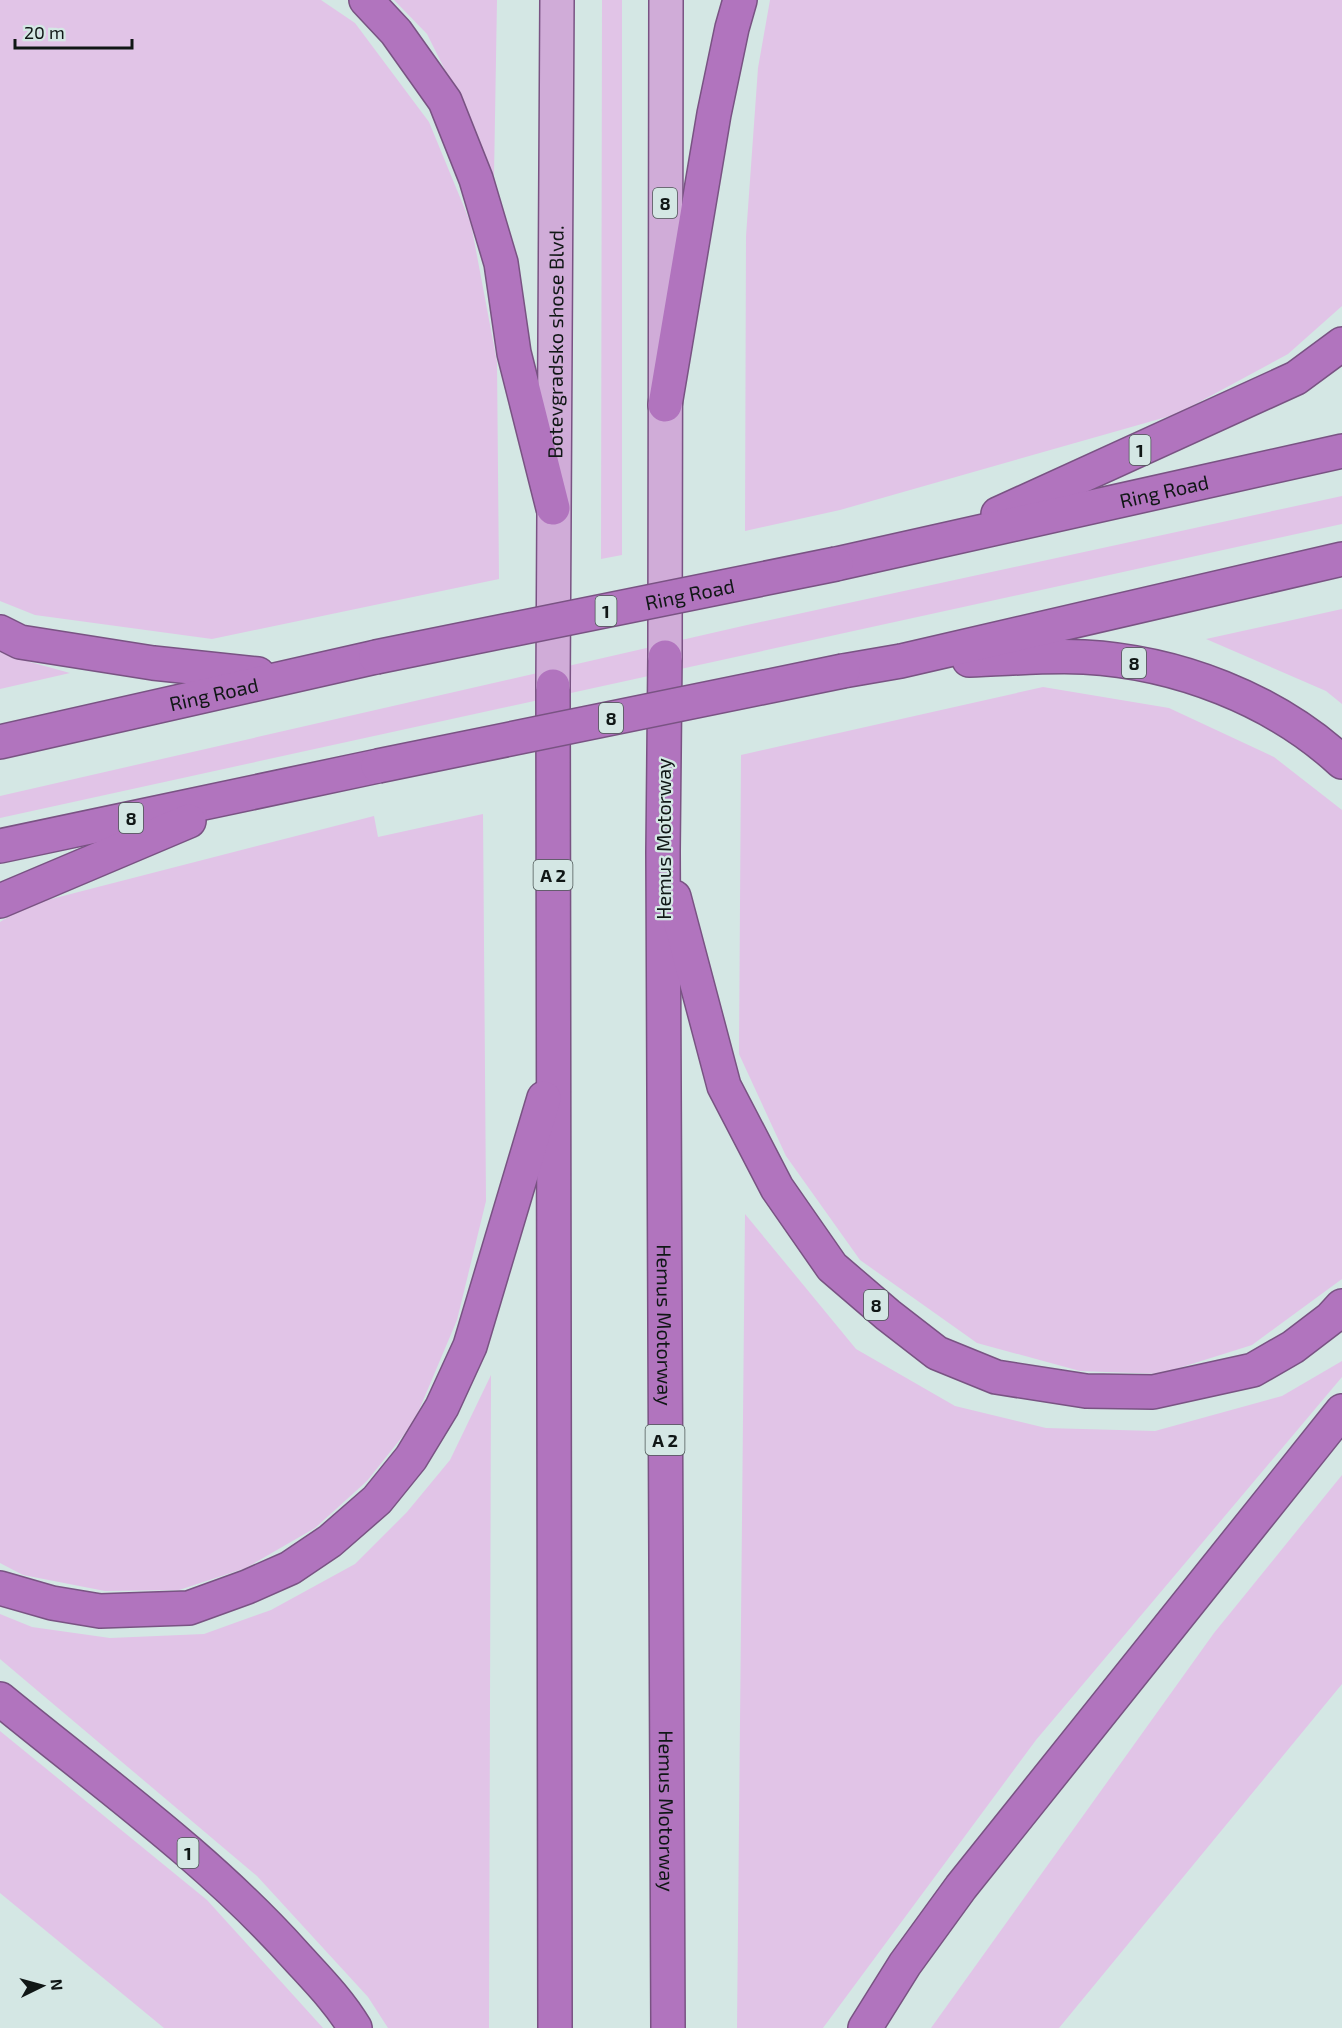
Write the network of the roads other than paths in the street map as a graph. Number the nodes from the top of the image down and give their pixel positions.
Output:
1 (366, 0) edge
2 (557, 0) edge
3 (666, 0) edge
4 (740, 0) edge
5 (1342, 344) edge
6 (665, 405) junction
7 (1342, 451) edge
8 (553, 508) junction
9 (930, 545) junction
10 (1342, 559) edge
11 (0, 632) edge
12 (665, 657) joint
13 (901, 661) junction
14 (286, 677) junction
15 (553, 686) joint
16 (0, 742) edge
17 (1342, 762) edge
18 (262, 790) junction
19 (0, 846) edge
20 (663, 852) junction
21 (0, 901) edge
22 (554, 1065) junction
23 (1342, 1306) edge
24 (1342, 1411) edge
25 (0, 1588) edge
26 (0, 1698) edge
27 (356, 2028) edge
28 (555, 2028) edge
29 (668, 2028) edge
30 (865, 2028) edge

1 - 8 highway
2 - 8 main road, Botevgradsko shose Blvd.
3 - 6 main road, 8
4 - 6 highway
5 - 9 highway, 1
6 - 12 main road
7 - 9 highway, Ring Road
8 - 15 main road, Botevgradsko shose Blvd.
9 - 14 highway, Ring Road / 1, bridge
10 - 13 highway, 8
11 - 14 highway
12 - 20 highway, Hemus Motorway / A 2
13 - 17 highway, 8
13 - 18 highway, 8, bridge
14 - 16 highway, Ring Road / 1
15 - 22 highway, A 2
18 - 19 highway, 8
18 - 21 highway
20 - 23 highway, 8
20 - 29 highway, Hemus Motorway / A 2
22 - 25 highway
22 - 28 highway, A 2
24 - 30 highway
26 - 27 highway, 1

